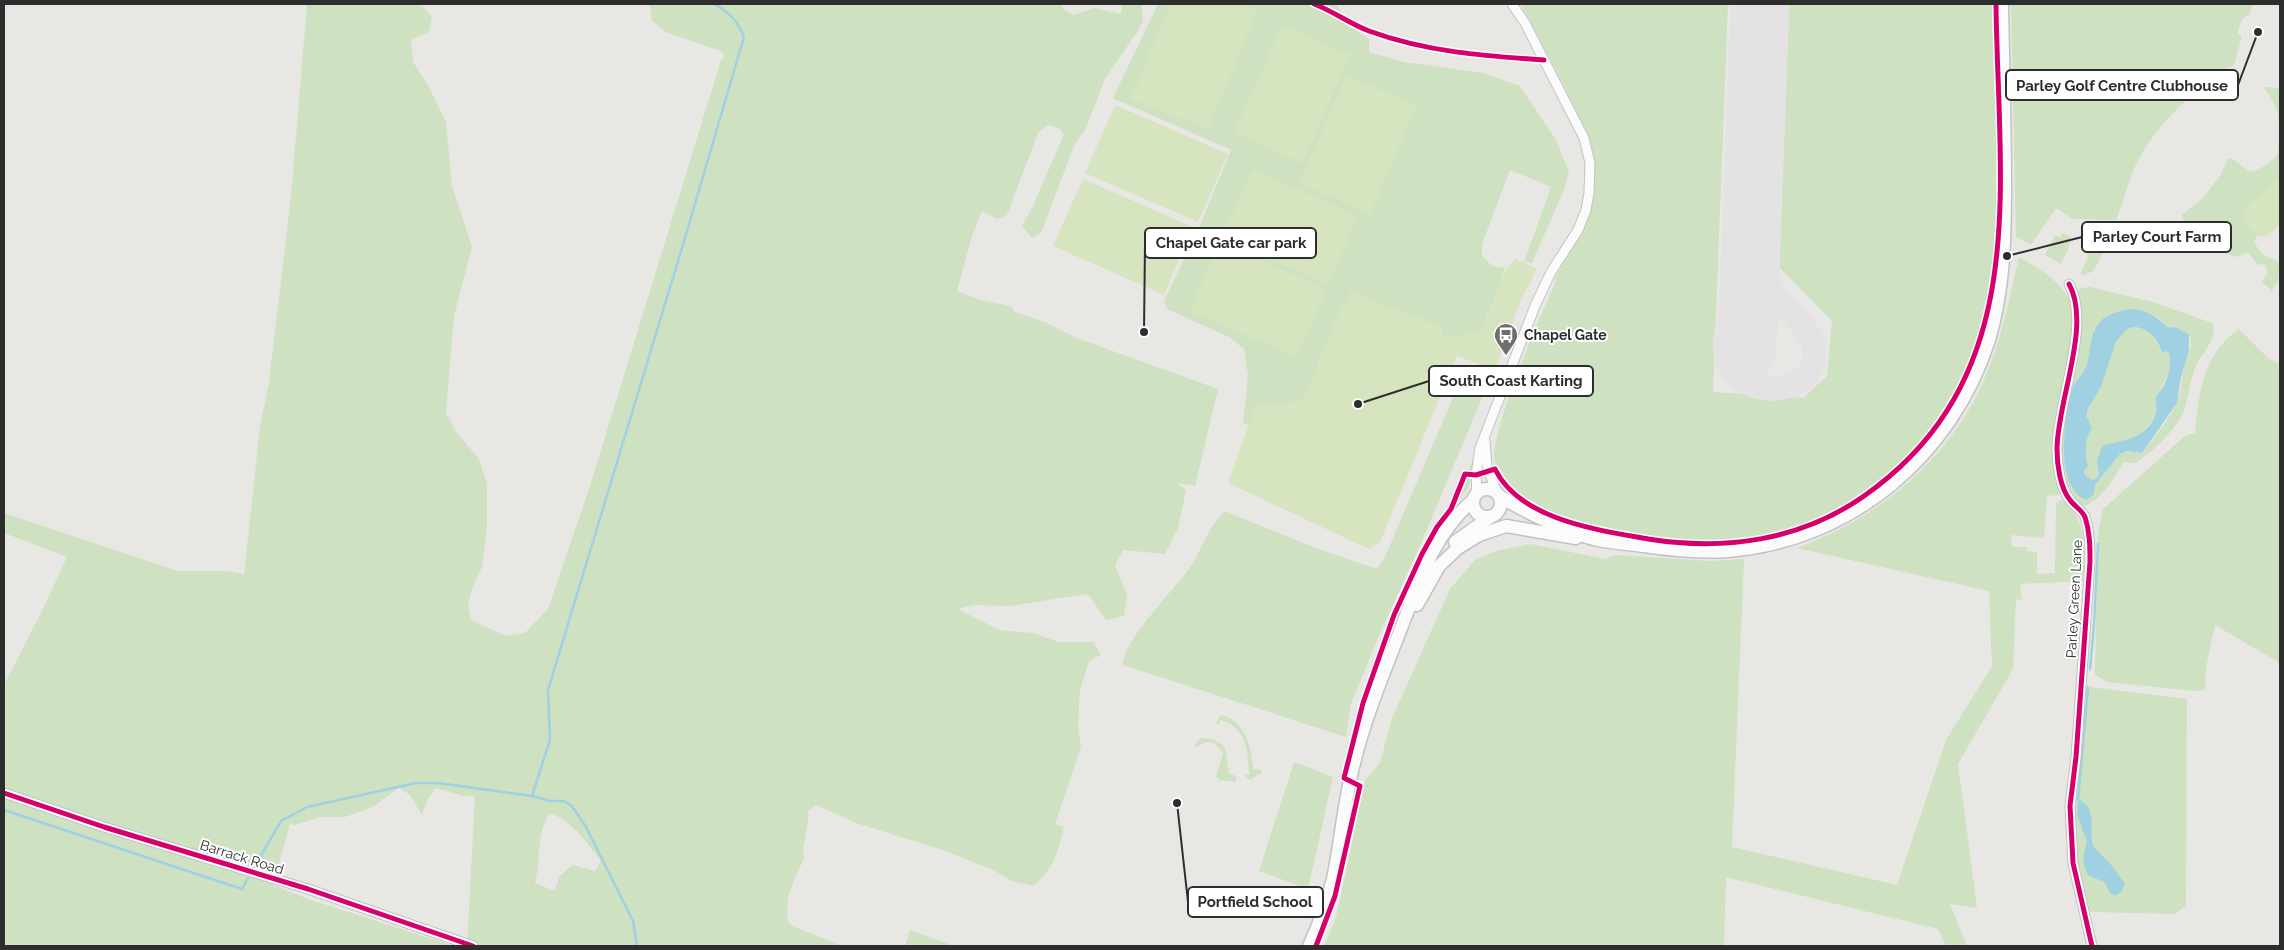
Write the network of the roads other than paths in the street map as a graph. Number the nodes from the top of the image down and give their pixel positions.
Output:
1 (1512, 4) edge
2 (2002, 4) edge
3 (2069, 284) dead end
4 (1485, 436) junction
5 (1498, 494) junction
6 (1475, 497) junction
7 (1492, 516) junction
8 (1572, 531) junction
9 (1596, 540) junction
10 (1409, 610) junction
11 (1401, 628) junction
12 (4, 792) edge
13 (473, 946) edge
14 (1309, 946) edge
15 (2092, 946) edge

1 - 4 street
2 - 9 main road
3 - 15 street, Parley Green Lane
4 - 5 street
4 - 6 street
5 - 6 main road
5 - 7 main road
5 - 8 main road
6 - 7 main road
6 - 10 main road
7 - 8 main road
7 - 10 main road
8 - 9 main road
9 - 11 main road
10 - 11 main road
11 - 14 main road
12 - 13 street, Barrack Road

